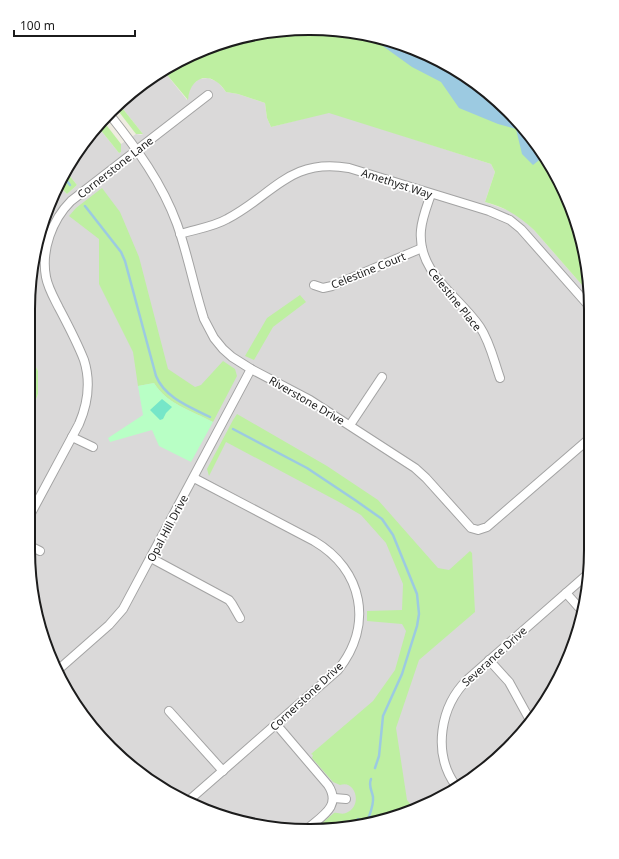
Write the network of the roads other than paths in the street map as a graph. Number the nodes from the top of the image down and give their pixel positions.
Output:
1 (208, 95) dead end
2 (112, 118) edge
3 (137, 150) junction
4 (430, 194) junction
5 (180, 234) junction
6 (422, 248) junction
7 (314, 285) dead end
8 (583, 300) edge
9 (251, 368) junction
10 (382, 377) dead end
11 (500, 378) dead end
12 (350, 425) junction
13 (72, 436) junction
14 (584, 443) edge
15 (93, 447) dead end
16 (194, 478) junction
17 (35, 506) edge
18 (35, 548) edge
19 (40, 551) dead end
20 (151, 558) junction
21 (582, 579) edge
22 (566, 593) junction
23 (578, 607) edge
24 (240, 618) dead end
25 (489, 660) junction
26 (62, 668) edge
27 (169, 711) dead end
28 (528, 715) edge
29 (276, 724) junction
30 (223, 771) junction
31 (454, 783) edge
32 (192, 798) edge
33 (334, 798) junction
34 (346, 799) dead end
35 (313, 824) edge

1 - 3 street, Cornerstone Lane
2 - 3 street, Riverstone Drive
3 - 5 street, Riverstone Drive
3 - 13 street, Cornerstone Lane
4 - 5 street, Amethyst Way
4 - 6 street, Celestine Place
4 - 8 street, Amethyst Way
5 - 9 street, Riverstone Drive
6 - 7 street, Celestine Court
6 - 11 street, Celestine Place
9 - 12 street, Riverstone Drive
9 - 16 street, Opal Hill Drive
10 - 12 street
12 - 14 street, Riverstone Drive
13 - 15 street
13 - 17 street, Cornerstone Lane
16 - 20 street, Opal Hill Drive
16 - 29 street, Cornerstone Drive
18 - 19 street
20 - 24 street
20 - 26 street, Opal Hill Drive
21 - 22 street, Severance Drive
22 - 23 street
22 - 25 street, Severance Drive
25 - 28 street
25 - 31 street, Severance Drive
27 - 30 street
29 - 30 street, Cornerstone Drive
29 - 33 street
30 - 32 street, Cornerstone Drive
33 - 34 street
33 - 35 street

